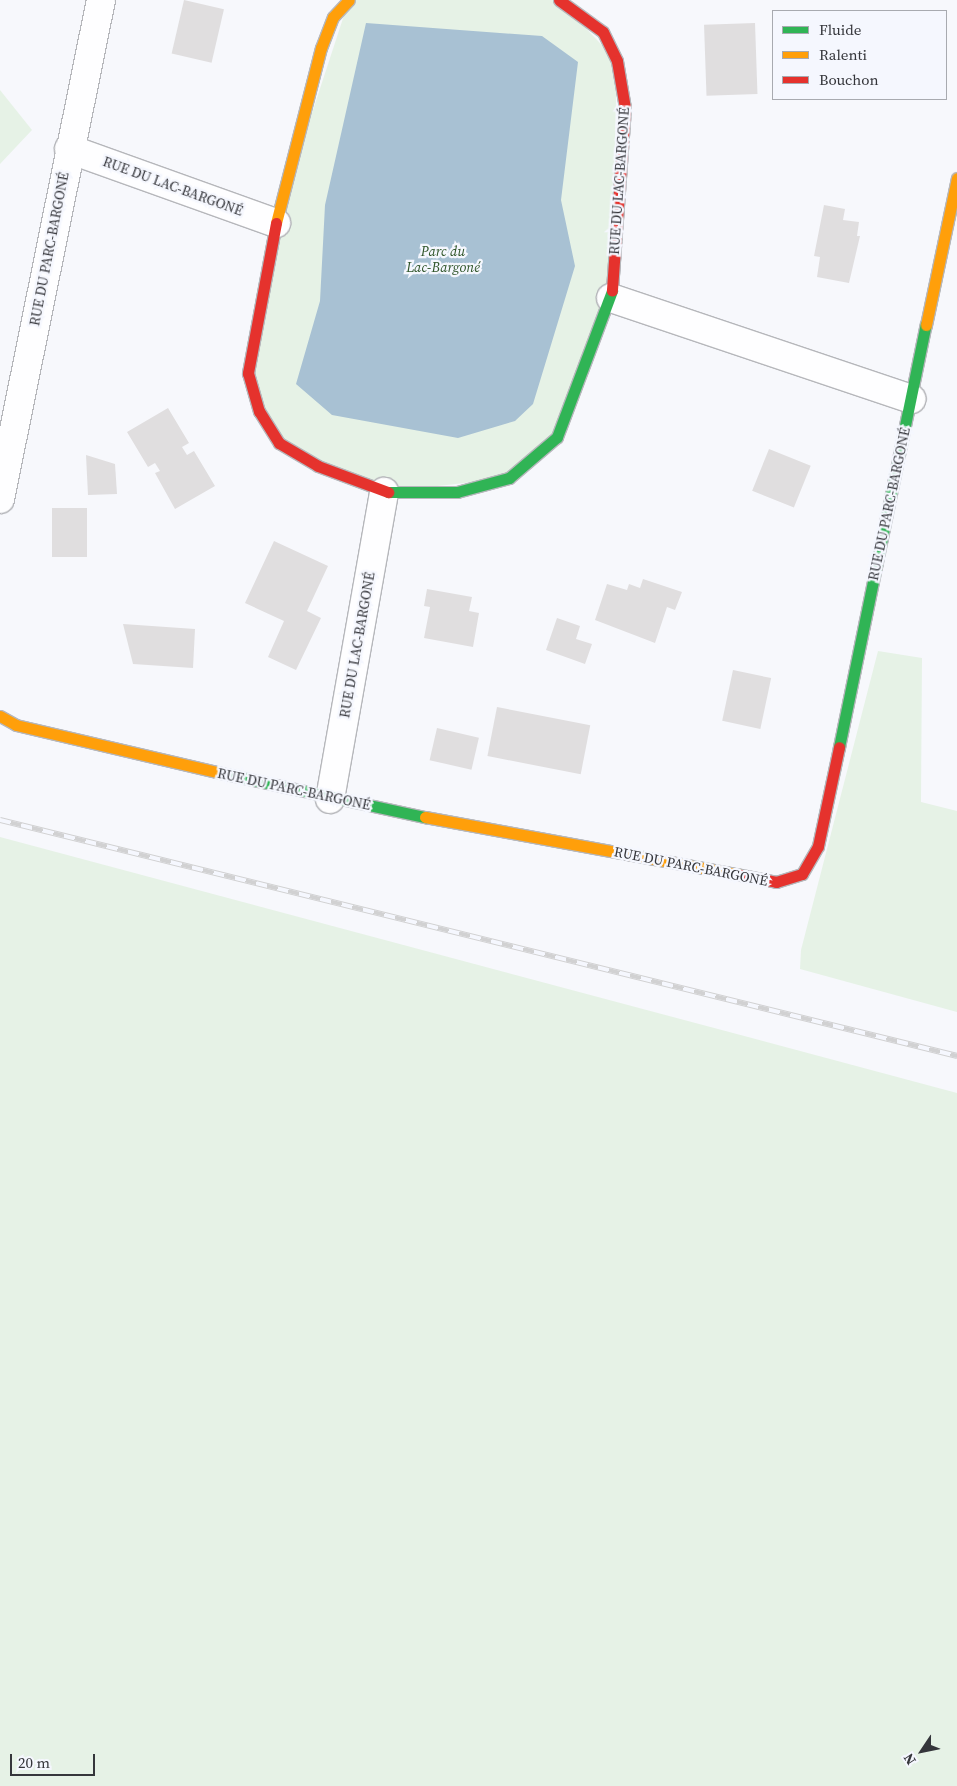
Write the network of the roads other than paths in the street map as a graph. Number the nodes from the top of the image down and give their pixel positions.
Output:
1 (102, 0) edge
2 (349, 0) edge
3 (559, 0) edge
4 (69, 149) junction
5 (957, 178) edge
6 (276, 223) junction
7 (611, 298) junction
8 (911, 399) junction
9 (384, 492) junction
10 (0, 500) edge
11 (0, 716) edge
12 (330, 798) junction

1 - 4 street, RUE DU PARC-BARGONÉ
2 - 6 street, RUE DU LAC-BARGONÉ
3 - 7 street, RUE DU LAC-BARGONÉ
4 - 6 street, RUE DU LAC-BARGONÉ
4 - 10 street, RUE DU PARC-BARGONÉ
5 - 8 street, RUE DU PARC-BARGONÉ
6 - 9 street, RUE DU LAC-BARGONÉ
7 - 8 street
7 - 9 street, RUE DU LAC-BARGONÉ
8 - 12 street, RUE DU PARC-BARGONÉ
9 - 12 street, RUE DU LAC-BARGONÉ
11 - 12 street, RUE DU PARC-BARGONÉ

